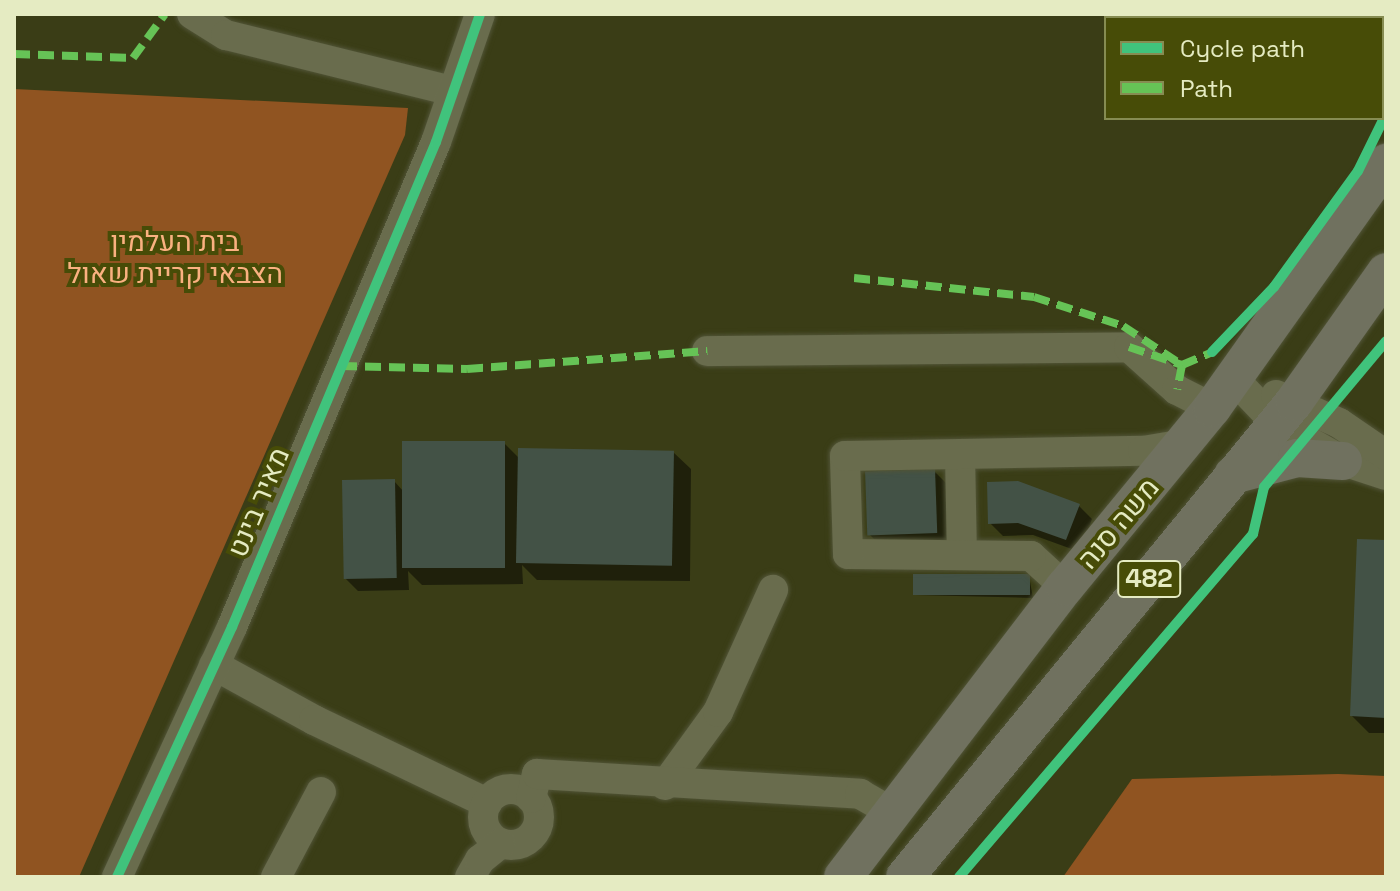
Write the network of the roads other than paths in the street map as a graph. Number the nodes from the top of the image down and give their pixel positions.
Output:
1 (192, 14) edge
2 (474, 23) edge
3 (452, 91) junction
4 (1386, 163) edge
5 (1385, 274) edge
6 (707, 351) dead end
7 (1223, 393) junction
8 (1285, 412) junction
9 (1339, 423) junction
10 (1184, 444) junction
11 (960, 454) junction
12 (1386, 455) edge
13 (1343, 461) junction
14 (1233, 475) junction
15 (1386, 475) edge
16 (962, 555) junction
17 (1065, 587) junction
18 (773, 590) dead end
19 (214, 665) junction
20 (665, 785) junction
21 (321, 792) dead end
22 (531, 798) junction
23 (487, 803) junction
24 (895, 814) junction
25 (500, 844) junction
26 (117, 877) edge
27 (276, 877) edge
28 (470, 877) edge
29 (843, 877) edge
30 (905, 877) edge

1 - 3 street
2 - 3 street, מאיר בינט
3 - 19 street, מאיר בינט
4 - 7 main road, משה סנה / 482
5 - 8 main road, משה סנה / 482
5 - 9 street
6 - 7 street
7 - 8 street
7 - 10 main road, משה סנה / 482
8 - 9 street
8 - 13 street
8 - 14 main road, משה סנה / 482
9 - 12 street
10 - 11 street
10 - 17 main road, משה סנה / 482
11 - 16 street
11 - 16 street
13 - 14 main road
13 - 15 street
14 - 30 main road, משה סנה / 482
16 - 17 street
17 - 24 main road, משה סנה / 482
18 - 20 street
19 - 23 street
19 - 26 street, מאיר בינט
20 - 22 street
20 - 24 street
21 - 27 street
22 - 23 street
22 - 25 street
23 - 25 street
24 - 29 main road, משה סנה / 482
25 - 28 street

